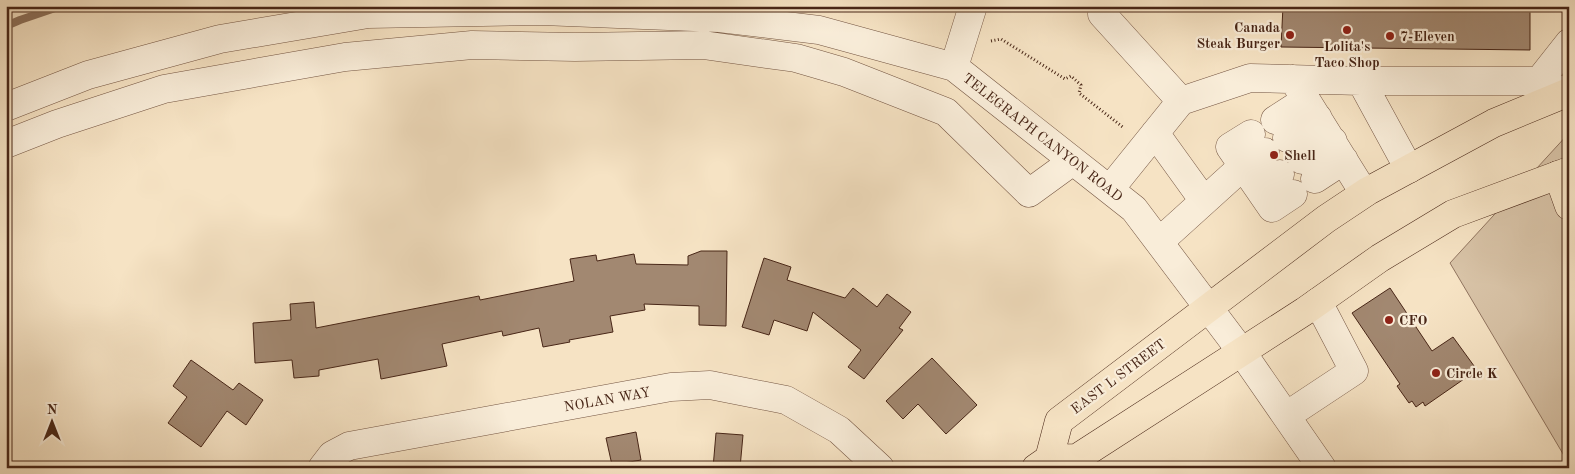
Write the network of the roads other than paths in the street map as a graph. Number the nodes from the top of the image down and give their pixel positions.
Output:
1 (973, 6) edge
2 (1102, 14) dead end
3 (1569, 43) edge
4 (954, 67) junction
5 (1360, 80) junction
6 (1539, 81) junction
7 (1568, 93) edge
8 (1306, 99) junction
9 (1181, 101) junction
10 (6, 107) edge
11 (1150, 140) junction
12 (6, 144) edge
13 (1338, 151) junction
14 (1277, 160) junction
15 (1073, 161) junction
16 (1565, 166) edge
17 (1409, 169) junction
18 (1110, 190) junction
19 (1364, 193) junction
20 (1204, 201) junction
21 (1569, 206) edge
22 (1158, 242) junction
23 (1318, 302) junction
24 (1208, 307) junction
25 (1241, 351) junction
26 (1286, 416) junction
27 (1042, 463) edge
28 (322, 468) edge
29 (880, 468) edge
30 (1322, 468) edge

1 - 4 street
2 - 9 street
3 - 6 street
4 - 10 street, TELEGRAPH CANYON ROAD
4 - 15 street, TELEGRAPH CANYON ROAD
5 - 6 street
5 - 8 street
5 - 17 street
6 - 7 street
7 - 17 main road
8 - 9 street
8 - 13 street
8 - 14 street
9 - 11 street
11 - 18 street
11 - 20 street
12 - 15 street
13 - 14 street
13 - 19 street
14 - 20 street
15 - 18 street, TELEGRAPH CANYON ROAD
16 - 21 main road
16 - 23 main road
17 - 19 main road
18 - 22 street, TELEGRAPH CANYON ROAD
19 - 24 main road
20 - 22 street
22 - 24 street, TELEGRAPH CANYON ROAD
23 - 25 main road
23 - 26 street
24 - 25 street, TELEGRAPH CANYON ROAD
24 - 27 main road, EAST L STREET
25 - 26 street, TELEGRAPH CANYON ROAD
25 - 27 main road, EAST L STREET
26 - 30 street, TELEGRAPH CANYON ROAD
28 - 29 street, NOLAN WAY

